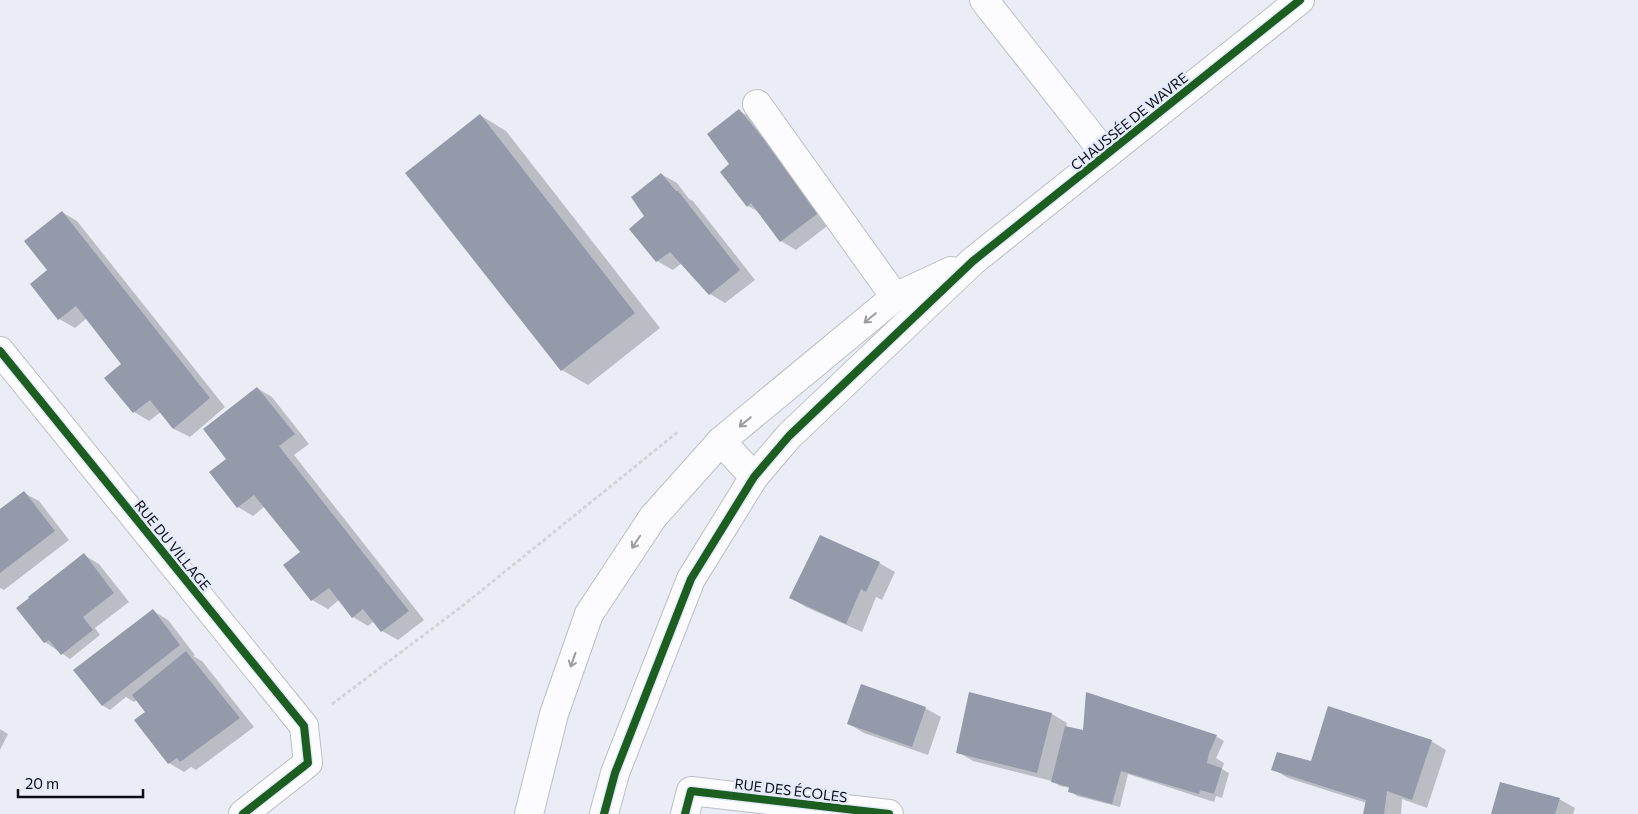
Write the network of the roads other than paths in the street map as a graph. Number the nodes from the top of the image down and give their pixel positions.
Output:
1 (984, 0) edge
2 (1300, 0) edge
3 (757, 104) dead end
4 (1106, 155) junction
5 (973, 261) junction
6 (896, 297) junction
7 (0, 351) edge
8 (722, 441) junction
9 (754, 476) junction
10 (688, 802) edge
11 (243, 814) edge
12 (529, 814) edge
13 (604, 814) edge
14 (888, 814) edge

1 - 4 main road
2 - 4 main road, CHAUSSÉE DE WAVRE
3 - 6 main road
4 - 5 main road, CHAUSSÉE DE WAVRE
5 - 6 main road
5 - 9 main road
6 -> 8 main road
7 - 11 main road, RUE DU VILLAGE
8 - 9 main road
8 -> 12 main road
9 - 13 main road
10 - 14 main road, RUE DES ÉCOLES

